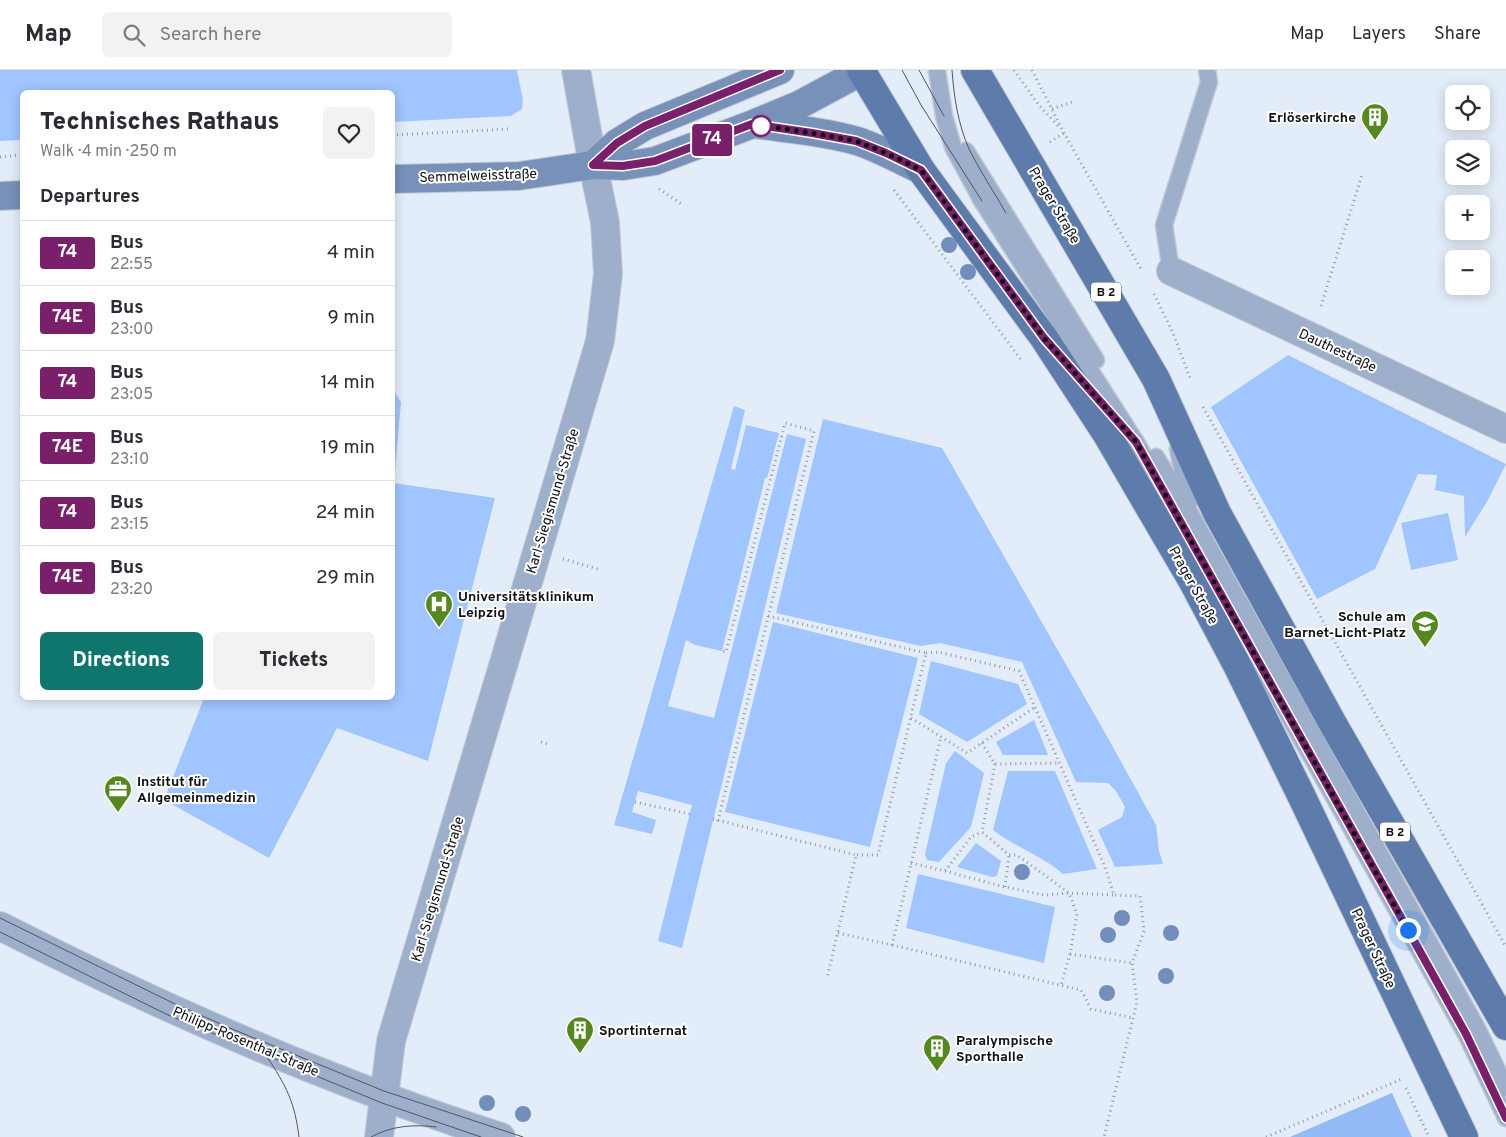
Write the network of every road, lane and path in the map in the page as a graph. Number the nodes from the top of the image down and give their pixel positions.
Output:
1 (576, 70) edge
2 (780, 70) edge
3 (936, 70) edge
4 (974, 70) edge
5 (1014, 70) edge
6 (1032, 70) edge
7 (1207, 70) edge
8 (862, 71) edge
9 (1075, 101) dead end
10 (1052, 109) junction
11 (944, 116) junction
12 (752, 124) junction
13 (509, 129) dead end
14 (1064, 133) junction
15 (395, 136) edge
16 (20, 155) edge
17 (0, 156) edge
18 (593, 165) junction
19 (921, 170) junction
20 (1362, 175) dead end
21 (395, 179) edge
22 (890, 185) dead end
23 (20, 195) edge
24 (0, 196) edge
25 (1143, 273) dead end
26 (1161, 280) junction
27 (1321, 306) dead end
28 (1044, 338) junction
29 (1023, 363) dead end
30 (1192, 385) dead end
31 (1200, 402) dead end
32 (1169, 404) junction
33 (1506, 429) edge
34 (1136, 442) junction
35 (1190, 513) junction
36 (537, 552) junction
37 (601, 570) dead end
38 (768, 616) junction
39 (722, 651) dead end
40 (926, 653) junction
41 (1035, 708) junction
42 (911, 718) junction
43 (941, 737) junction
44 (541, 742) dead end
45 (982, 743) junction
46 (550, 745) dead end
47 (1060, 763) junction
48 (995, 764) junction
49 (635, 802) dead end
50 (690, 814) dead end
51 (713, 819) dead end
52 (718, 821) junction
53 (982, 832) junction
54 (856, 855) junction
55 (1009, 855) junction
56 (911, 863) junction
57 (945, 871) junction
58 (1005, 887) junction
59 (1069, 894) junction
60 (1114, 895) junction
61 (0, 926) edge
62 (838, 933) junction
63 (892, 945) junction
64 (1506, 947) edge
65 (1070, 954) junction
66 (1132, 963) junction
67 (827, 978) dead end
68 (1061, 986) junction
69 (1133, 1018) junction
70 (1506, 1026) edge
71 (1506, 1088) edge
72 (383, 1097) junction
73 (1506, 1118) edge
74 (379, 1137) edge
75 (501, 1137) edge
76 (1104, 1137) edge
77 (1266, 1137) edge
78 (1429, 1137) edge
79 (1464, 1137) edge

1 - 18 street, Karl-Siegismund-Straße
2 - 18 main road
3 - 11 lane
4 - 32 main road, Prager Straße / B 2
5 - 14 path
6 - 10 path
7 - 26 lane
8 - 12 main road, Semmelweisstraße
8 - 19 main road, Prager Straße
9 - 10 path
10 - 14 path
11 - 34 lane
11 - 35 lane
12 - 18 main road, Semmelweisstraße
12 - 19 main road
13 - 15 path
14 - 25 path
16 - 17 path
18 - 21 main road, Semmelweisstraße
18 - 36 street, Karl-Siegismund-Straße
19 - 28 main road, Prager Straße
20 - 27 path
22 - 29 path
23 - 24 main road
26 - 30 path
26 - 33 street, Dauthestraße
28 - 34 lane
28 - 79 main road, Prager Straße
31 - 64 path
32 - 35 lane
32 - 70 main road, Prager Straße / B 2
34 - 73 lane
35 - 71 lane
36 - 37 path
36 - 72 street, Karl-Siegismund-Straße
38 - 39 path
38 - 40 path
38 - 52 path
40 - 41 path
40 - 42 path
41 - 45 path
41 - 47 path
42 - 43 path
42 - 54 path
43 - 45 path
43 - 56 path
44 - 46 path
45 - 48 path
47 - 48 path
47 - 60 path
48 - 53 path
49 - 50 path
51 - 52 path
52 - 54 path
53 - 55 path
53 - 57 path
54 - 62 path
55 - 58 path
55 - 59 path
56 - 57 path
56 - 63 path
57 - 58 path
58 - 59 path
59 - 60 path
59 - 65 path
60 - 66 path
61 - 72 street, Philipp-Rosenthal-Straße
62 - 63 path
62 - 67 path
63 - 68 path
65 - 66 path
65 - 68 path
66 - 69 path
68 - 69 path
69 - 76 path
72 - 74 street, Karl-Siegismund-Straße
72 - 75 street, Philipp-Rosenthal-Straße
77 - 78 path

